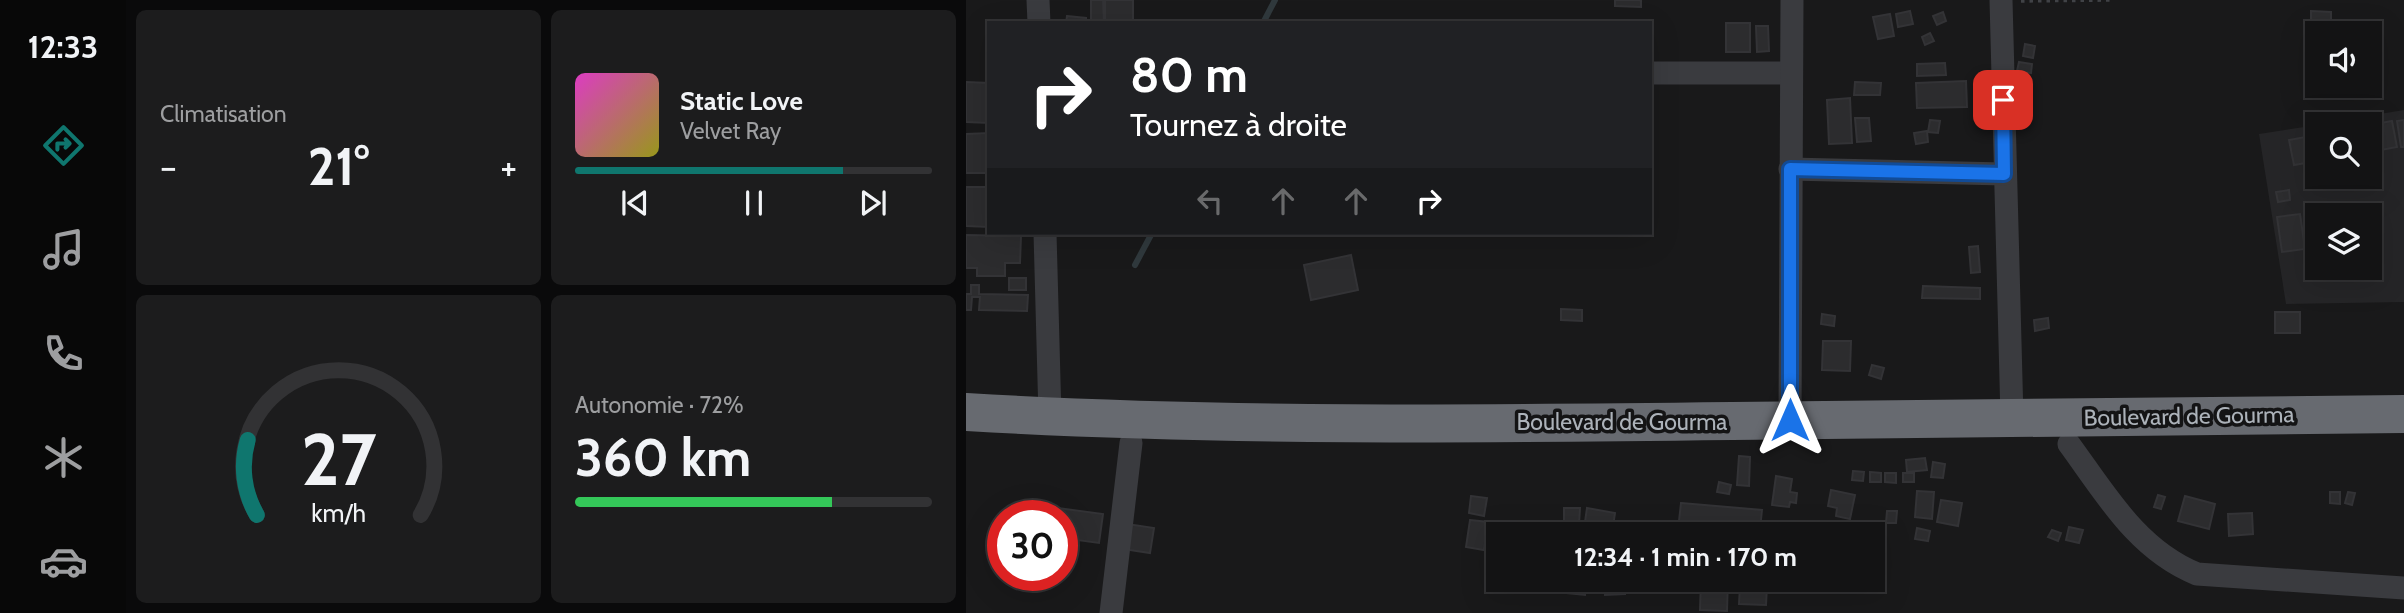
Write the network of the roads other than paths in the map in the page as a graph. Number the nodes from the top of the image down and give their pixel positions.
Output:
1 (1038, 0) edge
2 (1792, 0) edge
3 (2001, 1) edge
4 (1039, 21) edge
5 (1652, 73) edge
6 (1791, 73) junction
7 (1790, 169) junction
8 (2004, 174) junction
9 (1045, 235) edge
10 (966, 412) edge
11 (2404, 414) edge
12 (1050, 417) junction
13 (1790, 420) junction
14 (2012, 431) junction
15 (966, 436) edge
16 (2404, 439) edge
17 (1131, 443) junction
18 (2069, 444) junction
19 (2404, 588) edge
20 (1111, 613) edge

1 - 4 street
2 - 6 street
3 - 8 street
5 - 6 street
6 - 7 street
7 - 8 street
7 - 13 street
8 - 14 street
9 - 12 street
10 - 12 highway, Boulevard de Gourma
11 - 14 highway, Boulevard de Gourma
12 - 13 highway, Boulevard de Gourma
13 - 14 highway, Boulevard de Gourma
14 - 17 highway, Boulevard de Gourma
14 - 18 highway, Boulevard de Gourma
15 - 17 highway, Boulevard de Gourma
16 - 18 highway, Boulevard de Gourma
17 - 20 street
18 - 19 street

